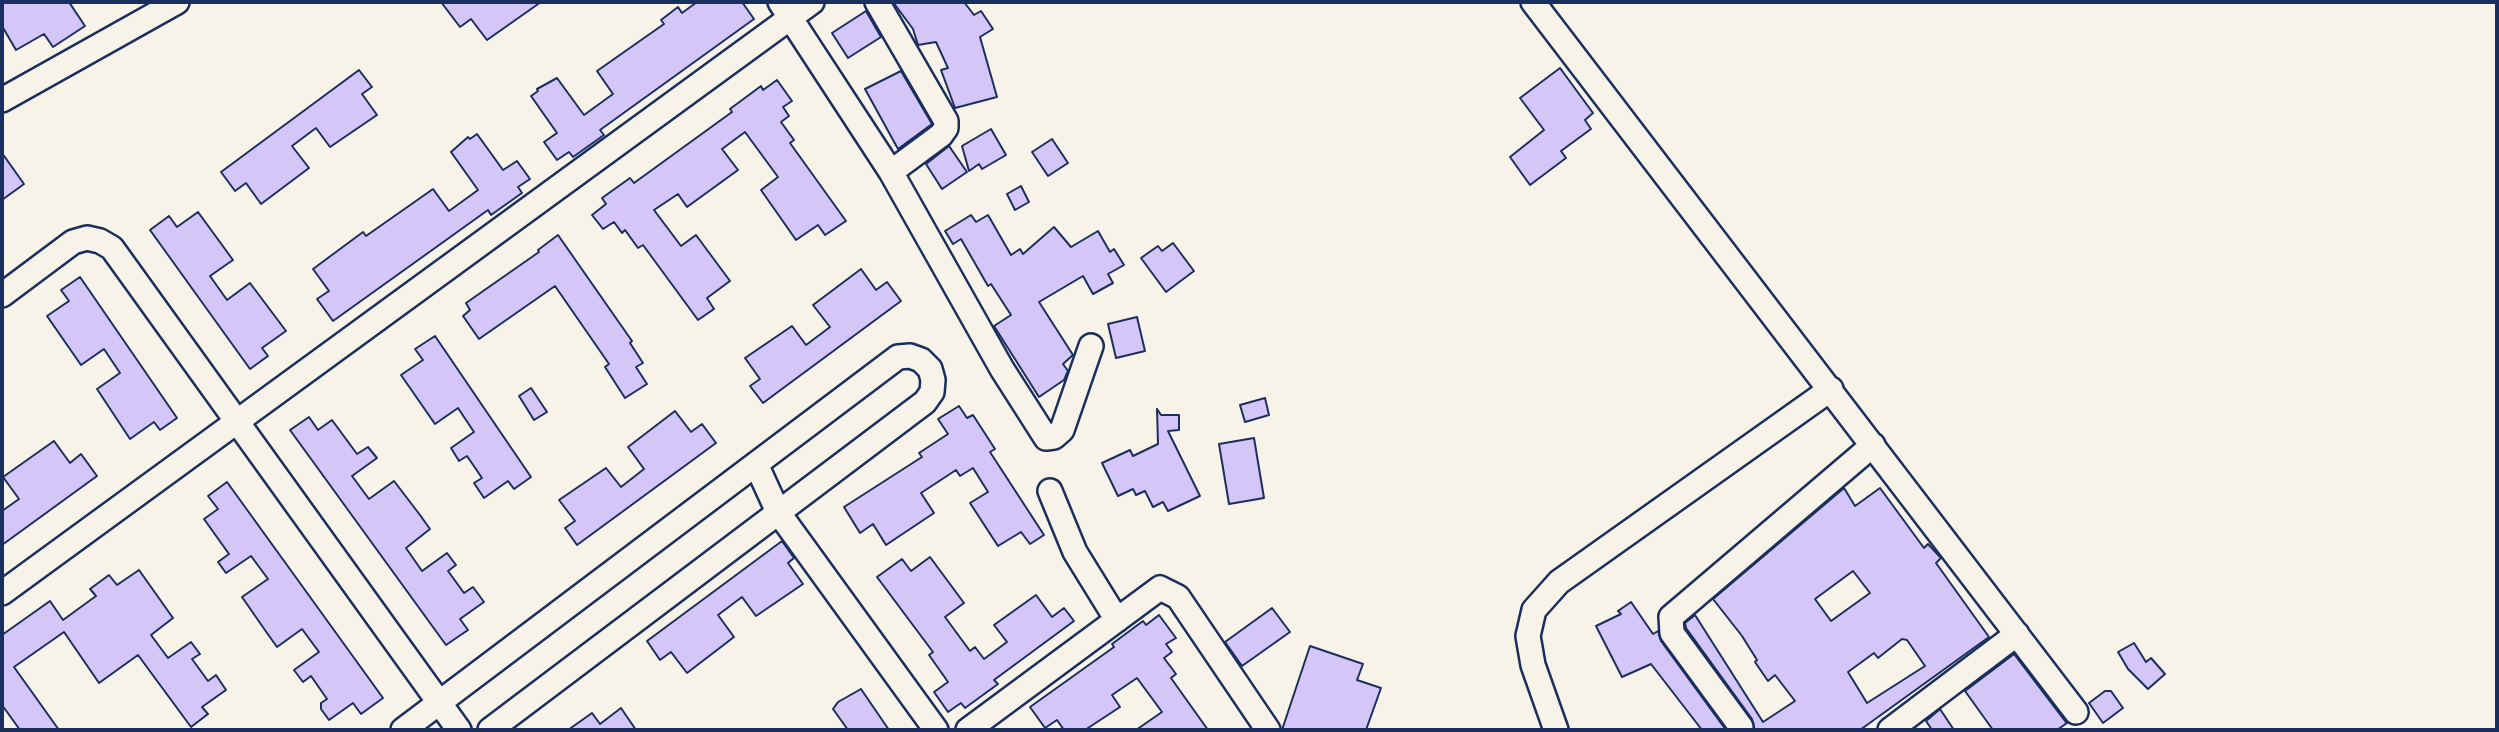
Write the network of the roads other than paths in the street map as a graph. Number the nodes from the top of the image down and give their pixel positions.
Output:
1 (177, 2) edge
2 (812, 2) edge
3 (877, 2) edge
4 (1533, 2) edge
5 (785, 10) edge
6 (2, 100) edge
7 (891, 172) junction
8 (2, 295) edge
9 (1091, 346) dead end
10 (1831, 389) junction
11 (237, 423) junction
12 (1873, 445) junction
13 (756, 464) junction
14 (1049, 491) dead end
15 (778, 512) junction
16 (2, 593) edge
17 (1117, 620) junction
18 (2017, 634) junction
19 (440, 702) junction
20 (2076, 712) dead end
21 (1741, 727) dead end
22 (403, 730) edge
23 (459, 730) edge
24 (490, 730) edge
25 (936, 730) edge
26 (968, 730) edge
27 (1268, 730) edge
28 (1556, 730) edge
29 (1890, 730) edge

1 - 6 street
2 - 5 street
3 - 7 street
4 - 10 street
5 - 7 street
5 - 11 street
7 - 9 street
8 - 11 street
10 - 12 street
10 - 28 street
11 - 16 street
11 - 19 street
12 - 18 street
12 - 21 street
13 - 15 street
13 - 15 street
13 - 19 street
14 - 17 street
15 - 24 street
15 - 25 street
17 - 26 street
17 - 27 street
18 - 20 street
18 - 29 street
19 - 22 street
19 - 23 street

